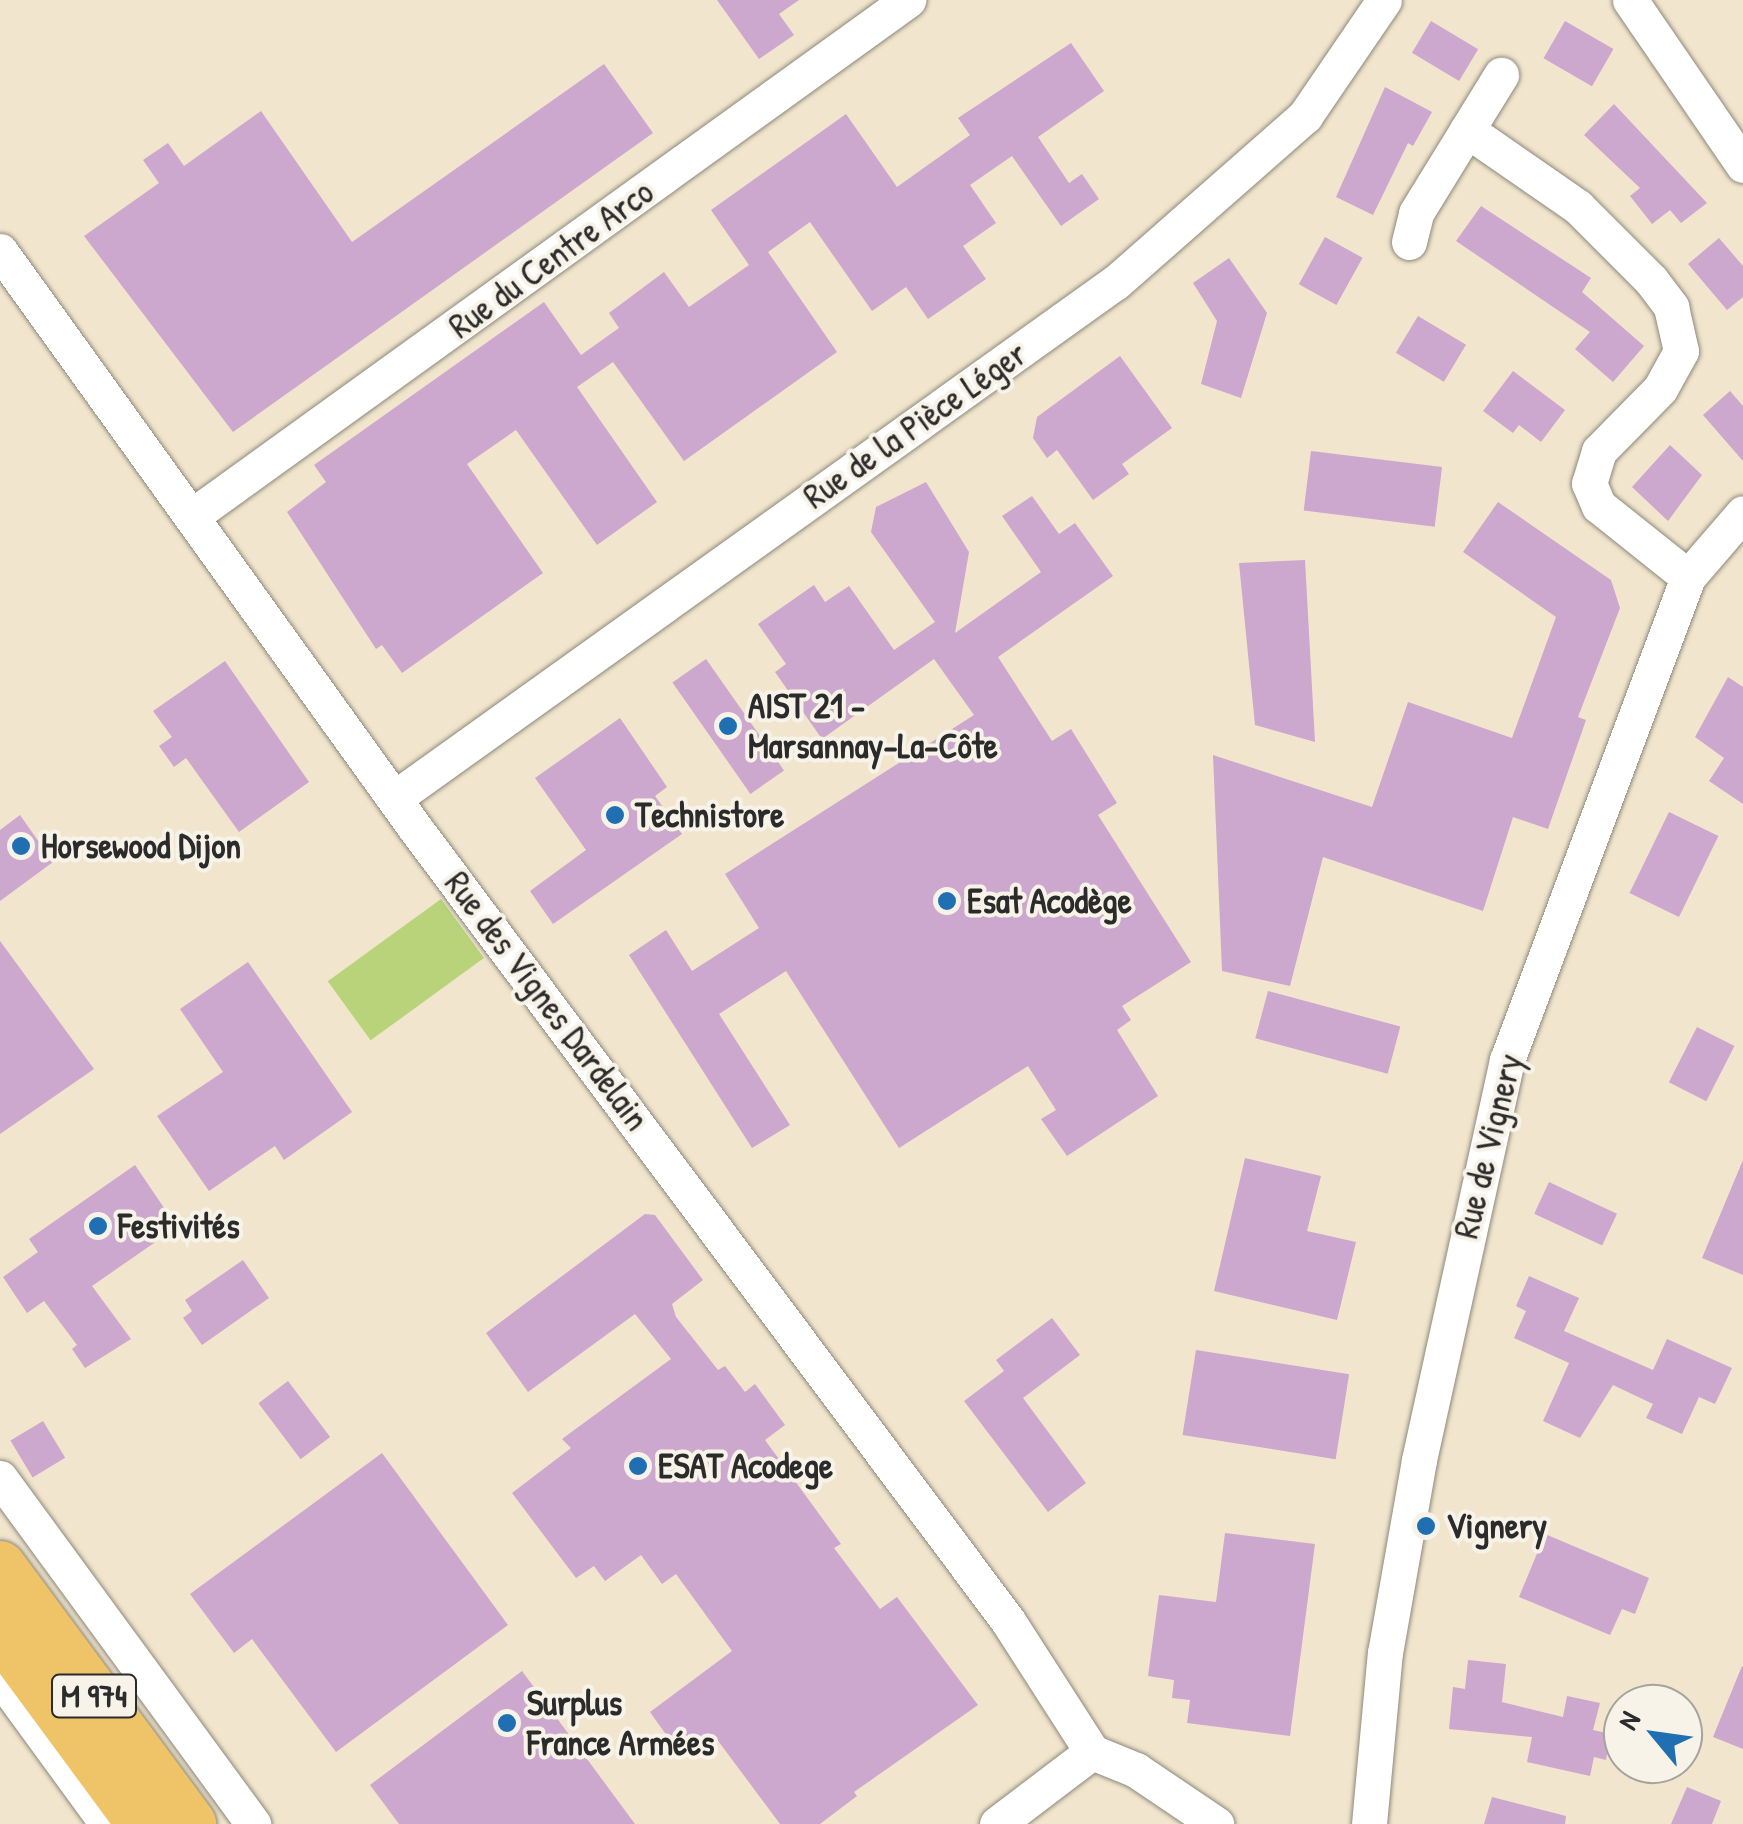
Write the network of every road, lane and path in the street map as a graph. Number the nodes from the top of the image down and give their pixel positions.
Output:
1 (908, 0) edge
2 (1384, 0) edge
3 (1630, 0) edge
4 (1501, 75) dead end
5 (1467, 130) junction
6 (1743, 165) edge
7 (1409, 242) dead end
8 (0, 251) edge
9 (1743, 513) edge
10 (192, 516) junction
11 (1688, 577) junction
12 (396, 797) junction
13 (0, 1478) edge
14 (0, 1567) edge
15 (0, 1630) edge
16 (0, 1677) edge
17 (1092, 1752) junction
18 (107, 1824) edge
19 (143, 1824) edge
20 (190, 1824) edge
21 (253, 1824) edge
22 (996, 1824) edge
23 (1216, 1824) edge
24 (1369, 1824) edge

1 - 10 street, Rue du Centre Arco
2 - 12 street, Rue de la Pièce Léger
3 - 6 street
4 - 5 street
5 - 7 street
5 - 11 street
8 - 10 street, Rue des Vignes Dardelain
9 - 11 street, Rue de Vignery
10 - 12 street, Rue des Vignes Dardelain
11 - 24 street, Rue de Vignery
12 - 17 street, Rue des Vignes Dardelain
13 - 21 street
14 - 20 main road, M 974
15 - 19 main road, M 974
16 - 18 street
17 - 22 street
17 - 23 street

